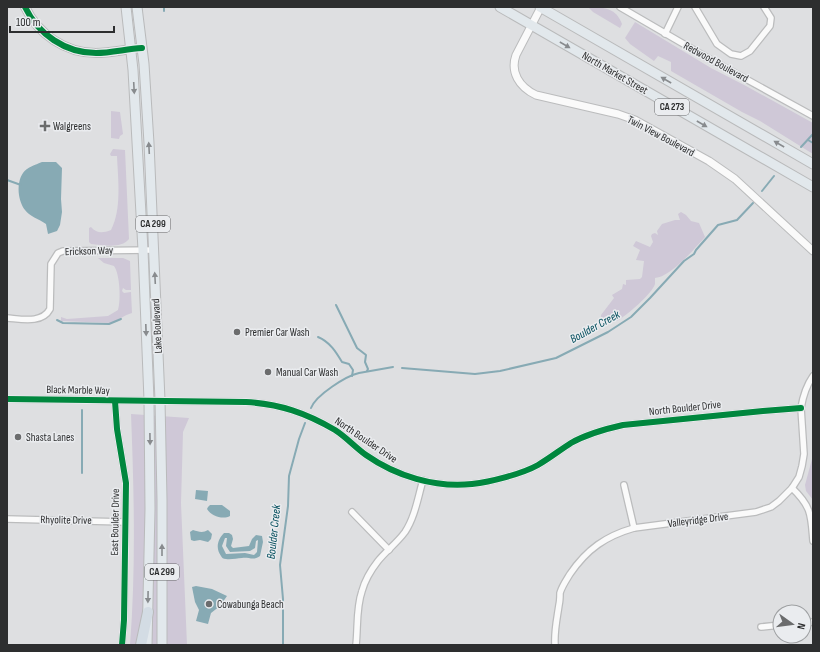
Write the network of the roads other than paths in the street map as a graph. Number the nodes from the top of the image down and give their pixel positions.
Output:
1 (25, 7) edge
2 (126, 7) edge
3 (137, 7) edge
4 (500, 7) edge
5 (541, 7) edge
6 (620, 7) edge
7 (695, 7) edge
8 (764, 7) edge
9 (676, 8) edge
10 (532, 26) junction
11 (665, 34) junction
12 (142, 48) junction
13 (131, 49) junction
14 (813, 116) edge
15 (813, 164) edge
16 (813, 187) edge
17 (143, 250) junction
18 (154, 250) junction
19 (813, 251) edge
20 (7, 318) edge
21 (813, 376) edge
22 (7, 399) edge
23 (149, 400) junction
24 (160, 400) junction
25 (115, 401) junction
26 (801, 408) junction
27 (423, 480) junction
28 (624, 485) dead end
29 (792, 488) junction
30 (352, 512) dead end
31 (7, 519) edge
32 (126, 522) junction
33 (634, 528) junction
34 (813, 541) edge
35 (388, 550) junction
36 (148, 612) junction
37 (772, 626) edge
38 (761, 627) dead end
39 (122, 645) edge
40 (141, 645) edge
41 (147, 645) edge
42 (162, 645) edge
43 (356, 645) edge
44 (555, 645) edge

1 - 13 main road
2 - 13 main road, Lake Boulevard / CA 299
3 - 12 main road, Lake Boulevard / CA 299
4 - 10 main road, North Market Street / CA 273
5 - 10 street, Twin View Boulevard
15 -> 5 main road, North Market Street / CA 273
6 - 11 street, Redwood Boulevard
7 - 8 street
9 - 11 street
10 -> 16 main road, North Market Street / CA 273
10 - 19 street, Twin View Boulevard
11 - 14 street, Redwood Boulevard
12 - 13 main road
18 -> 12 main road, Lake Boulevard / CA 299
13 -> 17 main road, Lake Boulevard / CA 299
17 - 18 street, Erickson Way
17 - 20 street, Erickson Way
17 -> 23 main road, Lake Boulevard / CA 299
24 -> 18 main road, Lake Boulevard / CA 299
21 - 26 street, Valleyridge Drive
22 - 25 street, Black Marble Way
23 - 24 street, North Boulder Drive
23 - 25 street, Black Marble Way
23 -> 36 main road, Lake Boulevard / CA 299
24 - 27 street, North Boulder Drive
42 -> 24 main road, Lake Boulevard / CA 299
25 - 32 street, East Boulder Drive
26 - 27 street, North Boulder Drive
26 - 29 street, Valleyridge Drive
27 - 35 street
28 - 33 street
29 - 33 street, Valleyridge Drive
29 - 34 street
30 - 35 street
31 - 32 street, Rhyolite Drive
32 - 39 street, East Boulder Drive
33 - 44 street, Valleyridge Drive
35 - 43 street
36 - 40 highway
36 - 41 main road, Lake Boulevard / CA 299
37 - 38 street

